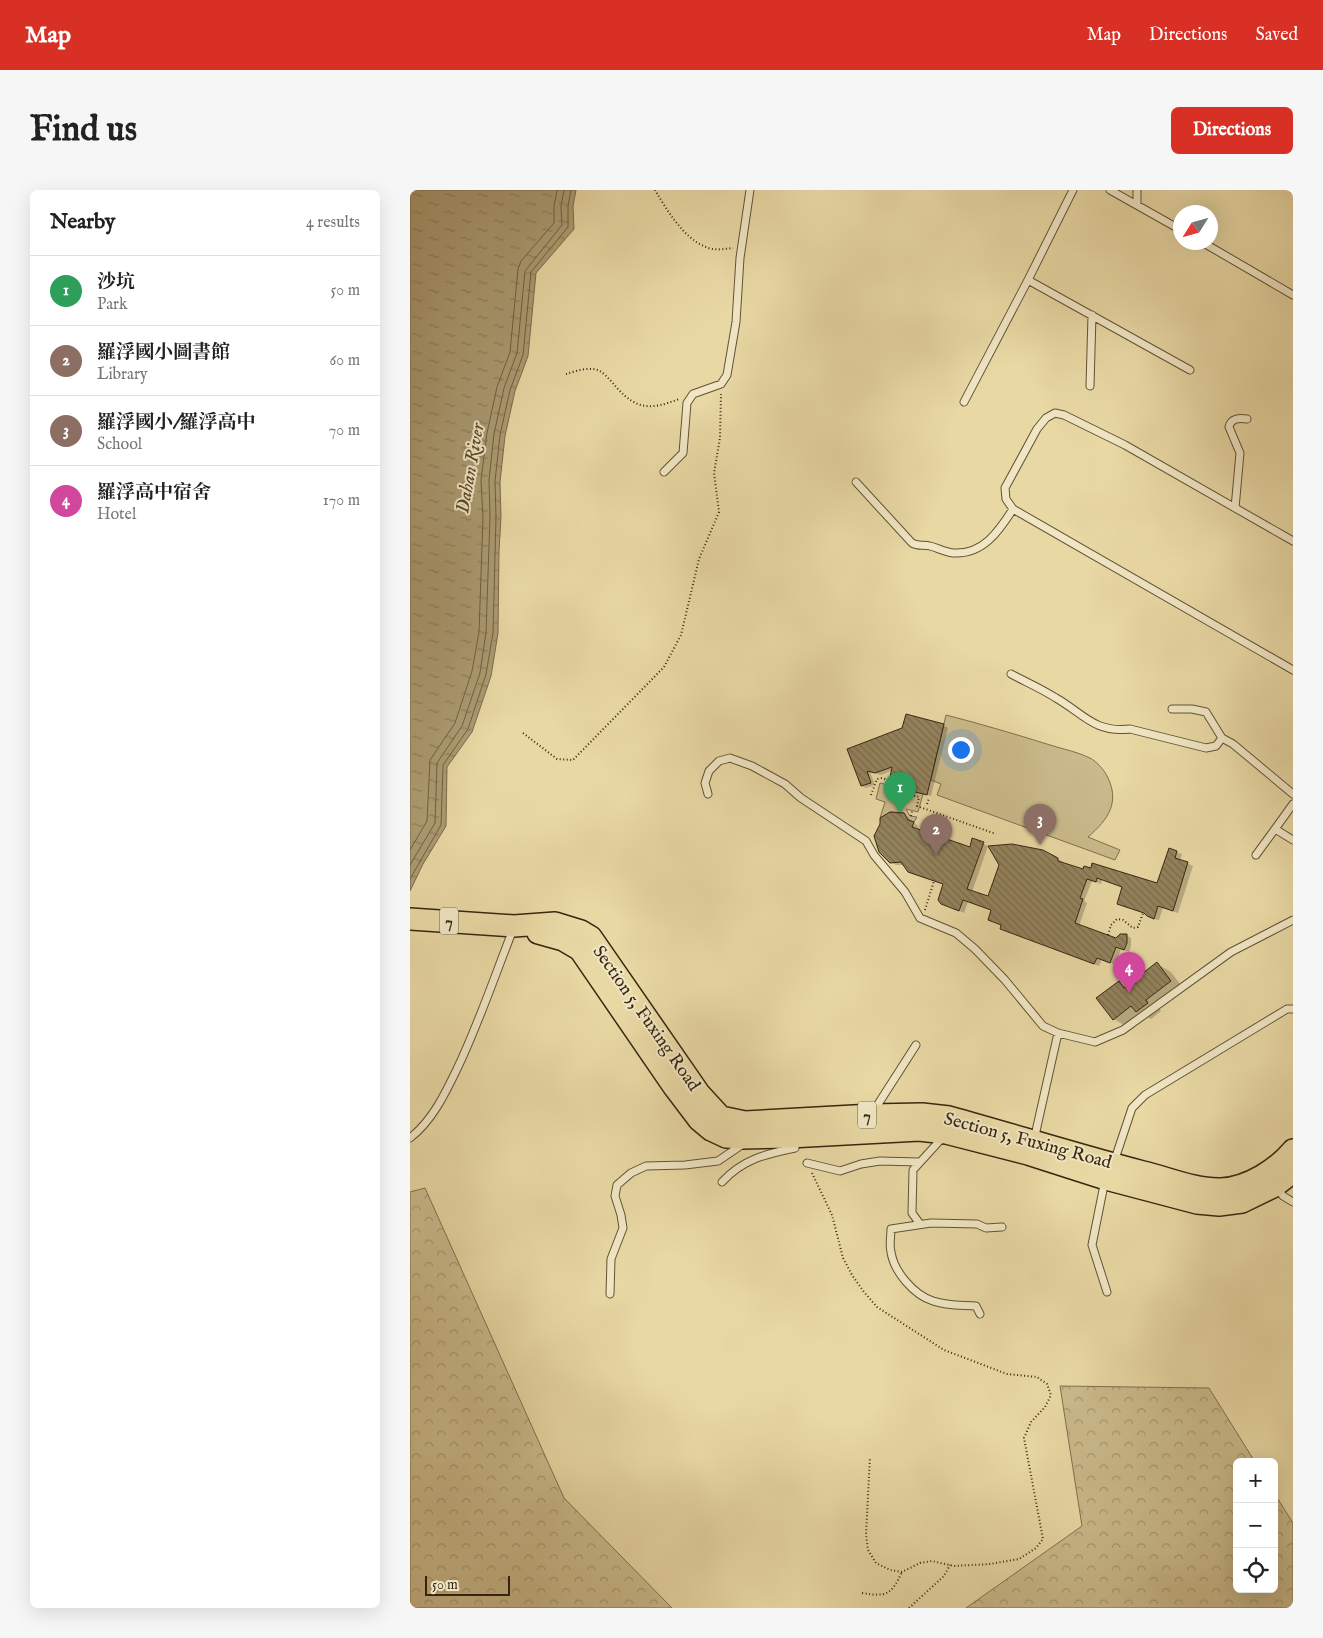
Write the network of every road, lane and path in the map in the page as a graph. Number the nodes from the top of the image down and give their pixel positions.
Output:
1 (655, 190) edge
2 (750, 190) edge
3 (1073, 190) edge
4 (1110, 190) edge
5 (1137, 190) edge
6 (1137, 204) junction
7 (1173, 226) edge
8 (742, 246) junction
9 (1216, 250) edge
10 (1028, 280) junction
11 (1293, 295) edge
12 (1092, 316) junction
13 (1190, 370) dead end
14 (566, 374) dead end
15 (721, 384) junction
16 (1090, 386) dead end
17 (693, 394) junction
18 (964, 402) dead end
19 (1247, 419) dead end
20 (664, 472) dead end
21 (856, 482) dead end
22 (1235, 508) junction
23 (1014, 509) junction
24 (1293, 541) edge
25 (1293, 670) edge
26 (1011, 674) dead end
27 (1172, 709) dead end
28 (522, 733) dead end
29 (1222, 738) junction
30 (708, 794) dead end
31 (1293, 794) edge
32 (871, 795) dead end
33 (929, 798) dead end
34 (927, 804) dead end
35 (1293, 804) edge
36 (912, 811) dead end
37 (911, 816) dead end
38 (1275, 829) junction
39 (996, 834) dead end
40 (1293, 840) edge
41 (1256, 855) dead end
42 (934, 881) dead end
43 (929, 898) dead end
44 (1143, 913) dead end
45 (410, 919) edge
46 (1293, 920) edge
47 (514, 926) junction
48 (1108, 935) dead end
49 (1293, 1009) edge
50 (1058, 1033) junction
51 (916, 1045) dead end
52 (705, 1114) junction
53 (872, 1115) junction
54 (948, 1125) junction
55 (410, 1138) edge
56 (752, 1138) junction
57 (795, 1148) dead end
58 (1031, 1148) junction
59 (1293, 1150) edge
60 (919, 1162) junction
61 (807, 1163) joint
62 (1109, 1171) junction
63 (1293, 1172) edge
64 (722, 1182) dead end
65 (1275, 1186) junction
66 (1293, 1202) edge
67 (920, 1224) junction
68 (1002, 1227) dead end
69 (1107, 1292) dead end
70 (610, 1294) dead end
71 (980, 1314) dead end
72 (870, 1457) dead end
73 (950, 1566) junction
74 (902, 1572) junction
75 (862, 1593) dead end
76 (909, 1608) edge

1 - 8 path
2 - 8 lane
3 - 10 lane
4 - 6 lane
5 - 6 lane
6 - 7 lane
8 - 15 lane
9 - 11 lane
10 - 12 lane
10 - 18 lane
12 - 13 lane
12 - 16 lane
14 - 17 path
15 - 17 lane
15 - 28 path
17 - 20 lane
19 - 22 lane
21 - 23 lane
22 - 23 lane
22 - 24 lane
23 - 25 lane
26 - 29 lane
27 - 29 lane
29 - 31 lane
30 - 50 lane
32 - 39 path
33 - 34 path
35 - 38 lane
36 - 37 path
38 - 40 lane
38 - 41 lane
42 - 43 path
44 - 48 path
45 - 47 main road, Section 5, Fuxing Road / 7
46 - 50 lane
47 - 52 main road, Section 5, Fuxing Road / 7
47 - 55 lane
49 - 62 lane
50 - 58 lane
51 - 53 lane
52 - 53 main road, Section 5, Fuxing Road / 7
52 - 56 main road, Section 5, Fuxing Road / 7
53 - 54 main road, Section 5, Fuxing Road / 7
54 - 56 main road, Section 5, Fuxing Road / 7
54 - 58 main road, Section 5, Fuxing Road / 7
54 - 60 lane
56 - 70 lane
57 - 64 lane
58 - 62 main road, Section 5, Fuxing Road / 7
59 - 62 main road, Section 5, Fuxing Road / 7
60 - 61 lane
60 - 67 lane
61 - 73 path
62 - 65 main road, Section 5, Fuxing Road / 7
62 - 69 lane
63 - 65 main road, Section 5, Fuxing Road / 7
65 - 66 lane
67 - 68 lane
67 - 71 lane
72 - 74 path
73 - 74 path
73 - 76 path
74 - 75 path

